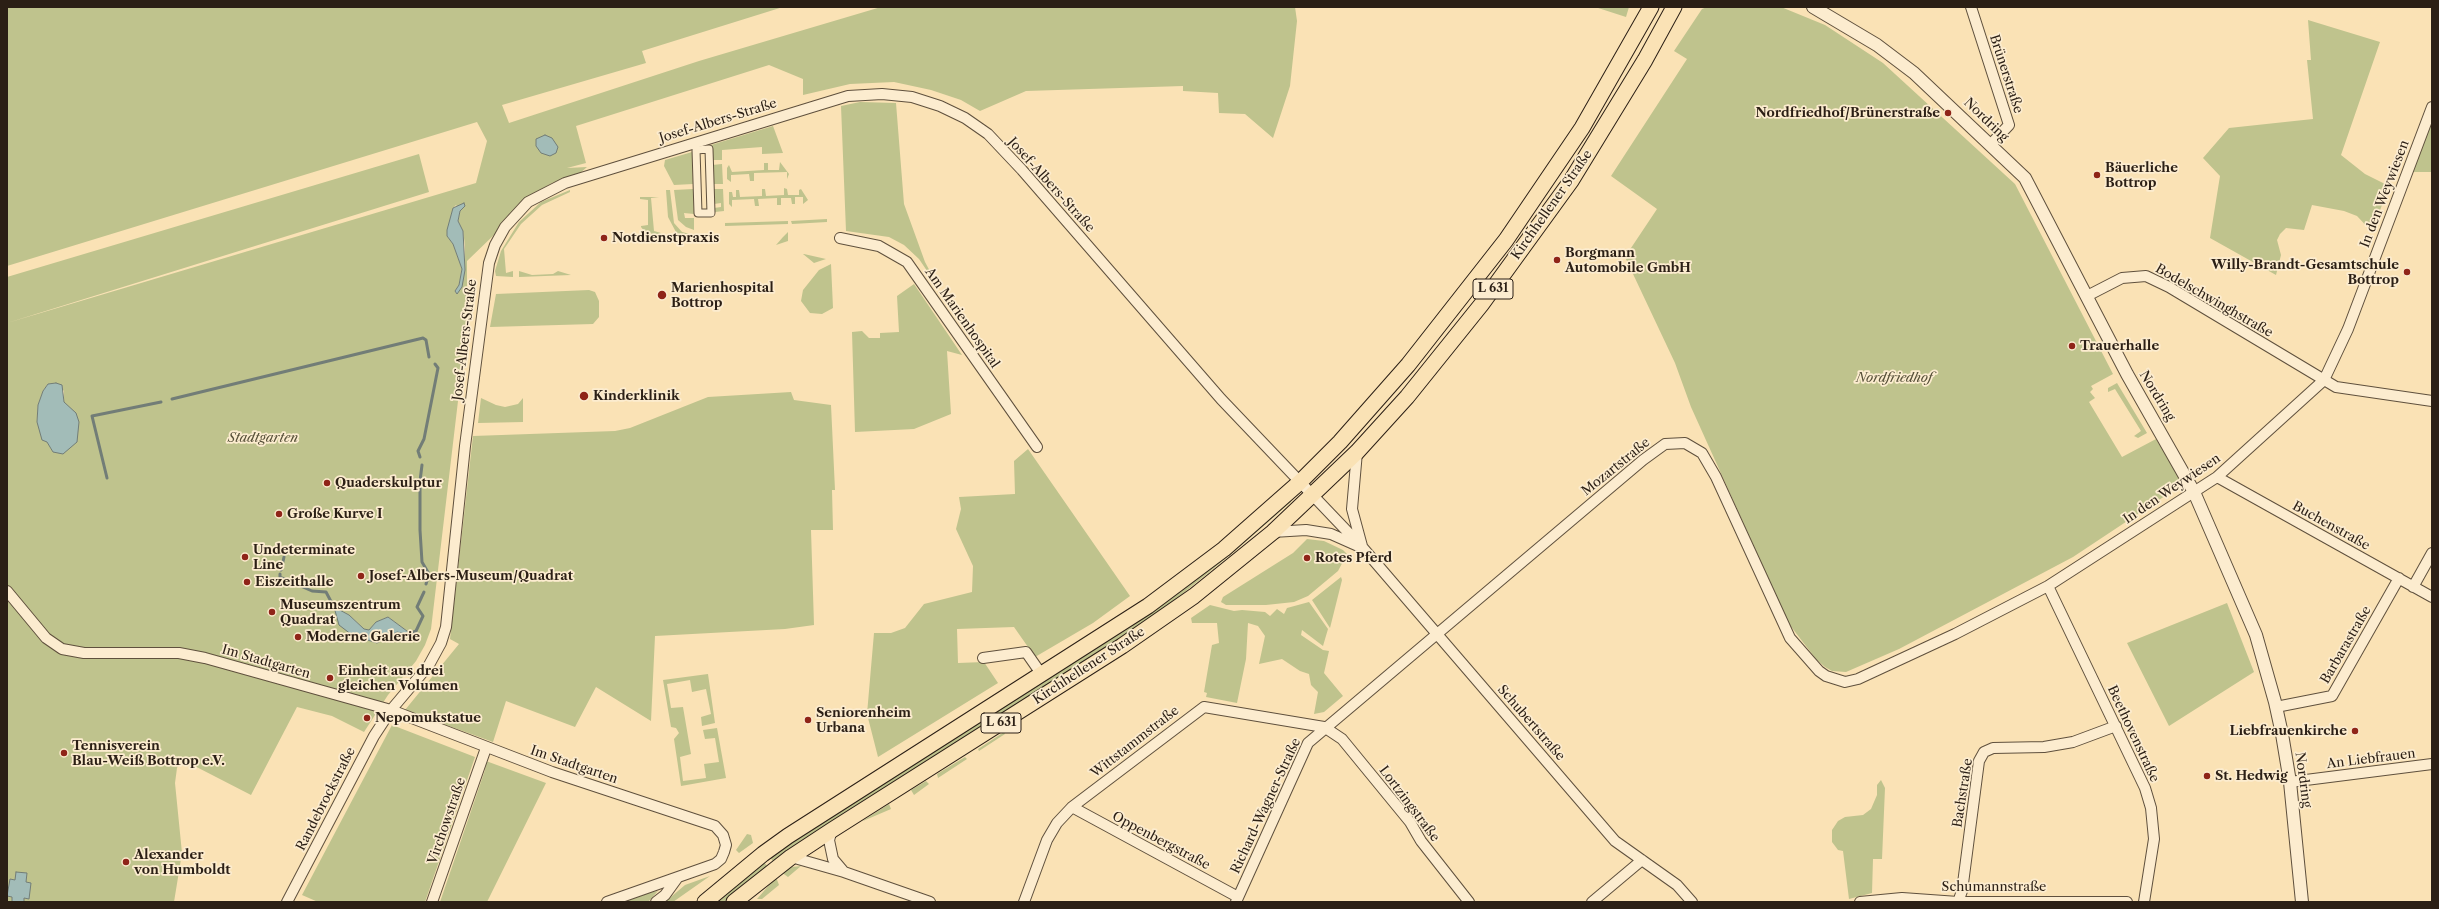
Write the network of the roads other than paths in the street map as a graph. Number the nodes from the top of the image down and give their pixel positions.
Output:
1 (1652, 7) edge
2 (1674, 7) edge
3 (1684, 7) edge
4 (1813, 7) edge
5 (1971, 7) edge
6 (1664, 27) junction
7 (2432, 107) edge
8 (1991, 144) junction
9 (709, 149) joint
10 (840, 238) dead end
11 (2087, 296) junction
12 (2324, 380) junction
13 (2432, 401) edge
14 (1037, 447) dead end
15 (1357, 452) junction
16 (2217, 477) junction
17 (1300, 482) junction
18 (2194, 492) junction
19 (1312, 496) junction
20 (1273, 532) junction
21 (1362, 548) junction
22 (2432, 553) edge
23 (2399, 578) junction
24 (2048, 586) junction
25 (2413, 587) junction
26 (7, 591) edge
27 (2432, 597) edge
28 (1436, 634) junction
29 (983, 658) dead end
30 (1819, 671) joint
31 (1042, 675) junction
32 (2276, 707) junction
33 (391, 710) junction
34 (2116, 726) junction
35 (1324, 728) junction
36 (486, 748) junction
37 (2432, 764) edge
38 (2290, 782) junction
39 (1072, 807) junction
40 (832, 830) junction
41 (791, 857) junction
42 (1642, 860) junction
43 (844, 872) junction
44 (678, 877) junction
45 (1237, 900) edge
46 (287, 902) edge
47 (432, 902) edge
48 (607, 902) edge
49 (656, 902) edge
50 (705, 902) edge
51 (734, 902) edge
52 (930, 902) edge
53 (1024, 902) edge
54 (1469, 902) edge
55 (1592, 902) edge
56 (1692, 902) edge
57 (1860, 902) edge
58 (1958, 902) edge
59 (2127, 902) edge
60 (2144, 902) edge
61 (2302, 902) edge

1 - 17 main road, Kirchhellener Straße / L 631
2 - 6 main road, Kirchhellener Straße / L 631
3 - 6 main road
4 - 8 street, Nordring
5 - 8 street, Brünerstraße
6 - 15 main road, Kirchhellener Straße / L 631
7 - 12 street, In den Weywiesen
8 - 11 street, Nordring
9 - 9 street
10 - 14 street, Am Marienhospital
11 - 12 street, Bodelschwinghstraße
11 - 18 street, Nordring
12 - 13 street, Bodelschwinghstraße
12 - 16 street, In den Weywiesen
15 - 19 main road, Kirchhellener Straße / L 631
15 - 21 street, Schubertstraße
16 - 18 street, In den Weywiesen
16 - 23 street, Buchenstraße
17 - 19 street
17 - 31 main road, Kirchhellener Straße / L 631
17 - 33 street, Josef-Albers-Straße
18 - 24 street, In den Weywiesen
18 - 32 street, Nordring
19 - 20 main road, Kirchhellener Straße / L 631
19 - 21 street, Schubertstraße
20 - 21 street, Schubertstraße
20 - 40 main road, Kirchhellener Straße / L 631
21 - 28 street, Schubertstraße
22 - 25 street
23 - 25 street, Buchenstraße
23 - 32 street, Barbarastraße
24 - 30 street, In den Weywiesen
24 - 34 street, Beethovenstraße
25 - 27 street, Buchenstraße
26 - 33 street, Im Stadtgarten
28 - 30 street, Mozartstraße
28 - 35 street, Richard-Wagner-Straße
28 - 42 street, Schubertstraße
29 - 31 street, Kirchhellener Straße
31 - 50 main road, Kirchhellener Straße / L 631
32 - 38 street, Nordring
33 - 36 street, Im Stadtgarten
33 - 46 street, Randebrockstraße
34 - 58 street, Bachstraße
34 - 60 street, Beethovenstraße
35 - 39 street, Wittstammstraße
35 - 45 street, Richard-Wagner-Straße
35 - 54 street, Lortzingstraße
36 - 44 street, Im Stadtgarten
36 - 47 street, Virchowstraße
37 - 38 street, An Liebfrauen
38 - 61 street, Nordring
39 - 45 street, Oppenbergstraße
39 - 53 street, Wittstammstraße
40 - 41 main road, Kirchhellener Straße / L 631
40 - 43 street
41 - 43 street
41 - 51 main road, L 631
42 - 55 street
42 - 56 street, Schubertstraße
43 - 52 street
44 - 48 street
44 - 49 street
57 - 58 street, Schumannstraße
58 - 59 street, Schumannstraße

